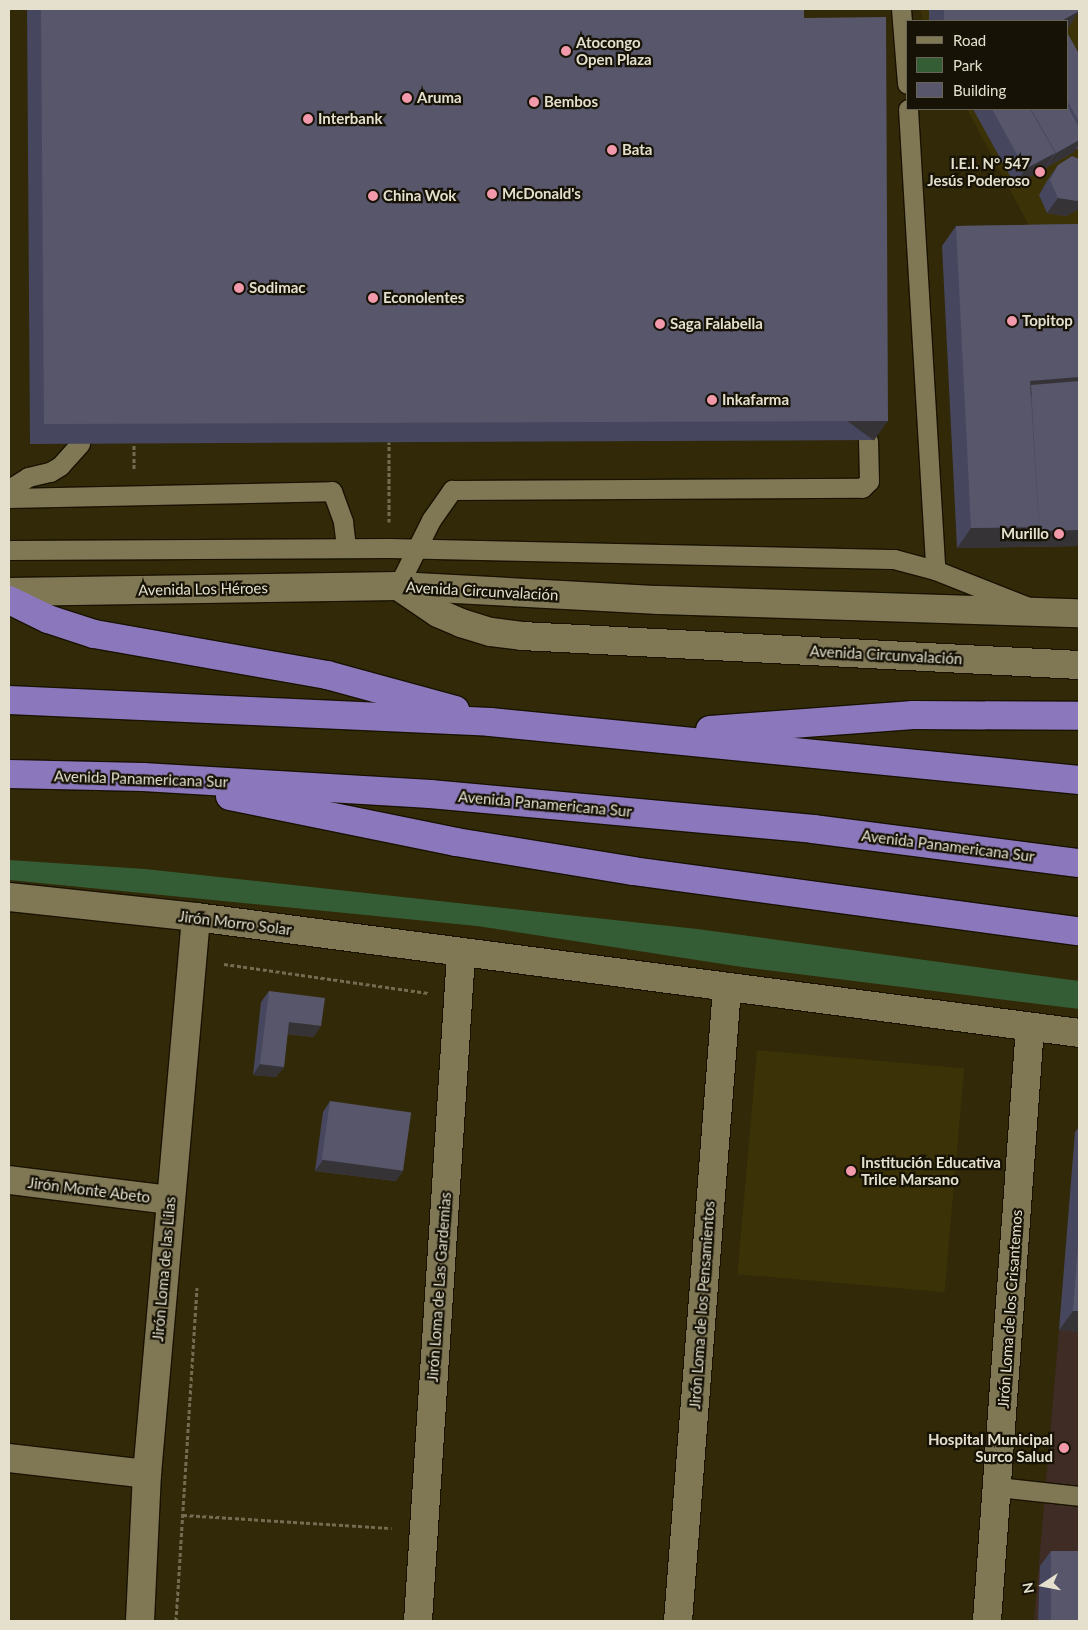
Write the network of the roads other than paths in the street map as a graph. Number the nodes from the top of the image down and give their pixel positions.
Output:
1 (901, 9) edge
2 (906, 72) edge
3 (908, 110) edge
4 (868, 440) edge
5 (80, 444) edge
6 (9, 489) edge
7 (9, 498) edge
8 (346, 548) junction
9 (389, 548) junction
10 (416, 548) junction
11 (9, 550) edge
12 (935, 570) junction
13 (398, 586) junction
14 (9, 592) edge
15 (9, 600) edge
16 (1044, 613) junction
17 (1079, 613) edge
18 (1079, 665) edge
19 (9, 700) edge
20 (1079, 716) edge
21 (490, 722) junction
22 (649, 736) junction
23 (9, 774) edge
24 (143, 777) junction
25 (1079, 780) edge
26 (1079, 863) edge
27 (9, 897) edge
28 (196, 918) junction
29 (1073, 931) edge
30 (461, 954) junction
31 (727, 988) junction
32 (1030, 1027) junction
33 (1079, 1033) edge
34 (9, 1180) edge
35 (170, 1200) junction
36 (9, 1458) edge
37 (147, 1474) junction
38 (998, 1487) junction
39 (1079, 1496) edge
40 (140, 1621) edge
41 (418, 1621) edge
42 (678, 1621) edge
43 (987, 1621) edge

1 - 2 lane
3 - 12 lane
4 - 10 lane
5 - 6 lane
7 - 8 lane
8 - 9 lane
8 - 11 lane
9 - 10 lane
9 - 13 lane
10 - 12 lane
10 - 13 lane
12 - 16 lane
13 - 14 street, Avenida Los Héroes
13 - 16 street, Avenida Circunvalación
13 - 18 street, Avenida Circunvalación
15 - 21 highway
16 - 17 street, Avenida Circunvalación
19 - 21 highway
20 - 22 highway
21 - 22 highway
22 - 25 highway
23 - 24 highway, Avenida Panamericana Sur
24 - 26 highway, Avenida Panamericana Sur
24 - 29 highway
27 - 28 street, Jirón Morro Solar
28 - 30 street, Jirón Morro Solar
28 - 35 street, Jirón Loma de las Lilas
30 - 31 street, Jirón Morro Solar
30 - 41 street, Jirón Loma de Las Gardemias
31 - 32 street, Jirón Morro Solar
31 - 42 street, Jirón Loma de los Pensamientos
32 - 33 street, Jirón Morro Solar
32 - 38 street, Jirón Loma de los Crisantemos
34 - 35 street, Jirón Monte Abeto
35 - 37 street, Jirón Loma de las Lilas
36 - 37 street
37 - 40 street, Jirón Loma de las Lilas
38 - 39 lane
38 - 43 street, Jirón Loma de los Crisantemos

